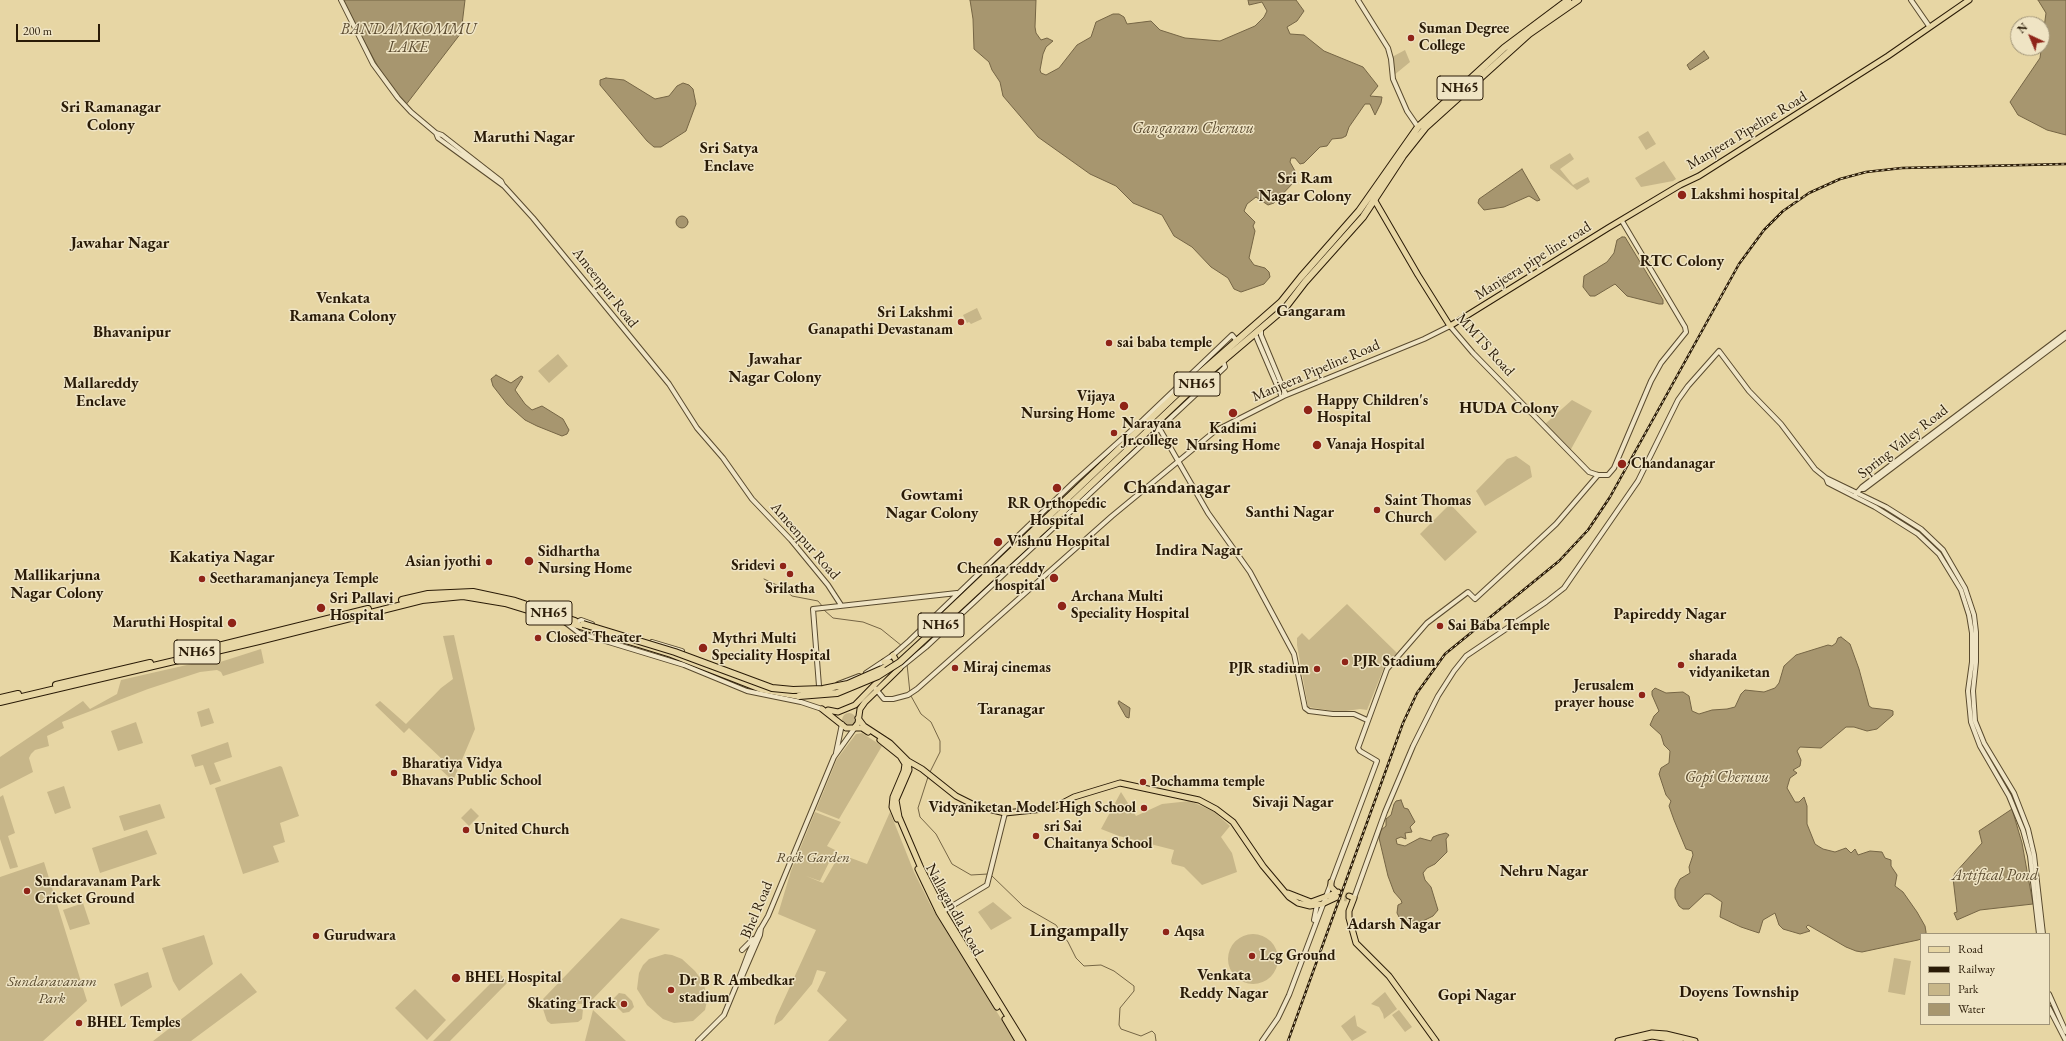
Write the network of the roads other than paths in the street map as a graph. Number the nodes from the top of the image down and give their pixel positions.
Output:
1 (341, 0) edge
2 (1358, 0) edge
3 (1568, 0) edge
4 (1578, 0) edge
5 (1911, 0) edge
6 (1965, 0) edge
7 (1969, 0) edge
8 (1929, 26) junction
9 (1887, 55) junction
10 (1419, 126) junction
11 (1396, 162) junction
12 (1373, 200) junction
13 (1622, 221) junction
14 (1450, 326) junction
15 (2066, 333) edge
16 (1259, 334) junction
17 (2066, 337) edge
18 (1237, 341) junction
19 (1223, 361) junction
20 (1207, 371) junction
21 (1284, 396) junction
22 (1156, 427) junction
23 (1124, 449) junction
24 (1178, 462) junction
25 (1598, 475) junction
26 (1826, 478) junction
27 (1861, 489) junction
28 (1857, 492) junction
29 (1853, 496) junction
30 (1060, 509) junction
31 (957, 593) junction
32 (841, 605) junction
33 (388, 606) junction
34 (939, 612) junction
35 (564, 622) junction
36 (581, 624) junction
37 (950, 624) junction
38 (895, 653) junction
39 (185, 657) junction
40 (884, 662) junction
41 (900, 668) junction
42 (890, 677) junction
43 (882, 678) junction
44 (819, 686) junction
45 (812, 687) junction
46 (875, 688) junction
47 (0, 698) edge
48 (0, 702) edge
49 (810, 705) junction
50 (822, 709) junction
51 (858, 718) junction
52 (1367, 720) junction
53 (842, 724) junction
54 (1974, 725) junction
55 (854, 728) junction
56 (834, 757) junction
57 (907, 762) junction
58 (895, 811) junction
59 (1004, 813) junction
60 (2030, 844) junction
61 (1331, 882) junction
62 (1288, 893) junction
63 (1337, 893) junction
64 (1325, 897) junction
65 (1351, 899) junction
66 (1319, 904) junction
67 (941, 912) junction
68 (761, 928) junction
69 (2039, 933) edge
70 (2042, 933) edge
71 (756, 934) junction
72 (742, 950) dead end
73 (738, 981) junction
74 (2050, 996) edge
75 (2050, 1010) edge
76 (2066, 1032) edge
77 (698, 1041) edge
78 (1018, 1041) edge
79 (1023, 1041) edge
80 (1262, 1041) edge
81 (1435, 1041) edge
82 (1619, 1041) edge
83 (1630, 1041) edge
84 (1680, 1041) edge
85 (1695, 1041) edge
86 (2066, 1041) edge

1 - 32 street, Ameenpur Road
2 - 10 street
3 - 10 highway, NH65
4 - 11 highway, NH65
5 - 8 street
6 - 8 main road, Manjeera Pipeline Road
7 - 9 main road, Manjeera Pipeline Road
8 - 9 main road, Manjeera Pipeline Road
9 - 13 main road, Manjeera Pipeline Road
10 - 11 highway, NH65
11 - 12 highway, NH65
12 - 14 main road, MMTS Road
12 - 16 highway, NH65
12 - 18 highway, NH65
13 - 14 main road, Manjeera pipe line road
13 - 25 street
14 - 21 street, Manjeera Pipeline Road
14 - 25 street, MMTS Road
15 - 27 street, Spring Valley Road
16 - 19 highway, NH65
16 - 21 street
17 - 27 street, Spring Valley Road
18 - 20 highway, NH65
18 - 30 street
19 - 20 highway, NH65
19 - 22 street
20 - 22 highway, NH65
20 - 23 highway, NH65
21 - 24 street, Manjeera Pipeline Road
22 - 23 highway, NH65
22 - 24 street
22 - 30 street
23 - 30 highway, NH65
24 - 46 street, Manjeera Pipeline Road
24 - 52 street
25 - 52 street
26 - 28 street
26 - 29 street
26 - 65 street
27 - 28 street
28 - 29 street
28 - 54 street
29 - 54 street
30 - 31 street
30 - 36 highway, NH65, bridge
30 - 37 street
31 - 32 street
31 - 34 street
32 - 44 street
33 - 35 highway, NH65
33 - 36 highway, NH65
33 - 39 highway, NH65
34 - 37 street
34 - 38 street
35 - 36 highway, NH65
35 - 49 street
36 - 45 street
37 - 41 street
38 - 40 street
38 - 41 main road
39 - 47 highway, NH65
39 - 48 highway, NH65
40 - 43 main road
40 - 44 street
41 - 42 main road
42 - 43 main road
42 - 46 main road
43 - 46 main road
44 - 45 street
45 - 49 street
46 - 50 main road
46 - 51 main road
49 - 50 street
50 - 53 main road
51 - 55 main road
51 - 57 main road
52 - 61 street
53 - 55 main road
53 - 56 street
54 - 60 street
55 - 56 street
55 - 57 main road
56 - 68 street, Bhel Road
57 - 58 main road
57 - 58 main road, Nallagandla Road
57 - 59 main road
58 - 67 main road, Nallagandla Road
59 - 62 main road
59 - 67 street
60 - 69 street
60 - 70 street
61 - 63 main road
61 - 64 street
62 - 64 main road
62 - 66 main road
63 - 64 main road
63 - 66 main road
64 - 66 street
65 - 81 main road
65 - 81 main road
66 - 80 street
67 - 78 main road, Nallagandla Road
67 - 79 main road, Nallagandla Road
68 - 71 street
68 - 73 street, Bhel Road
71 - 72 street
71 - 73 street
73 - 77 street, Bhel Road
74 - 76 street
75 - 86 street
82 - 85 main road
83 - 84 main road

